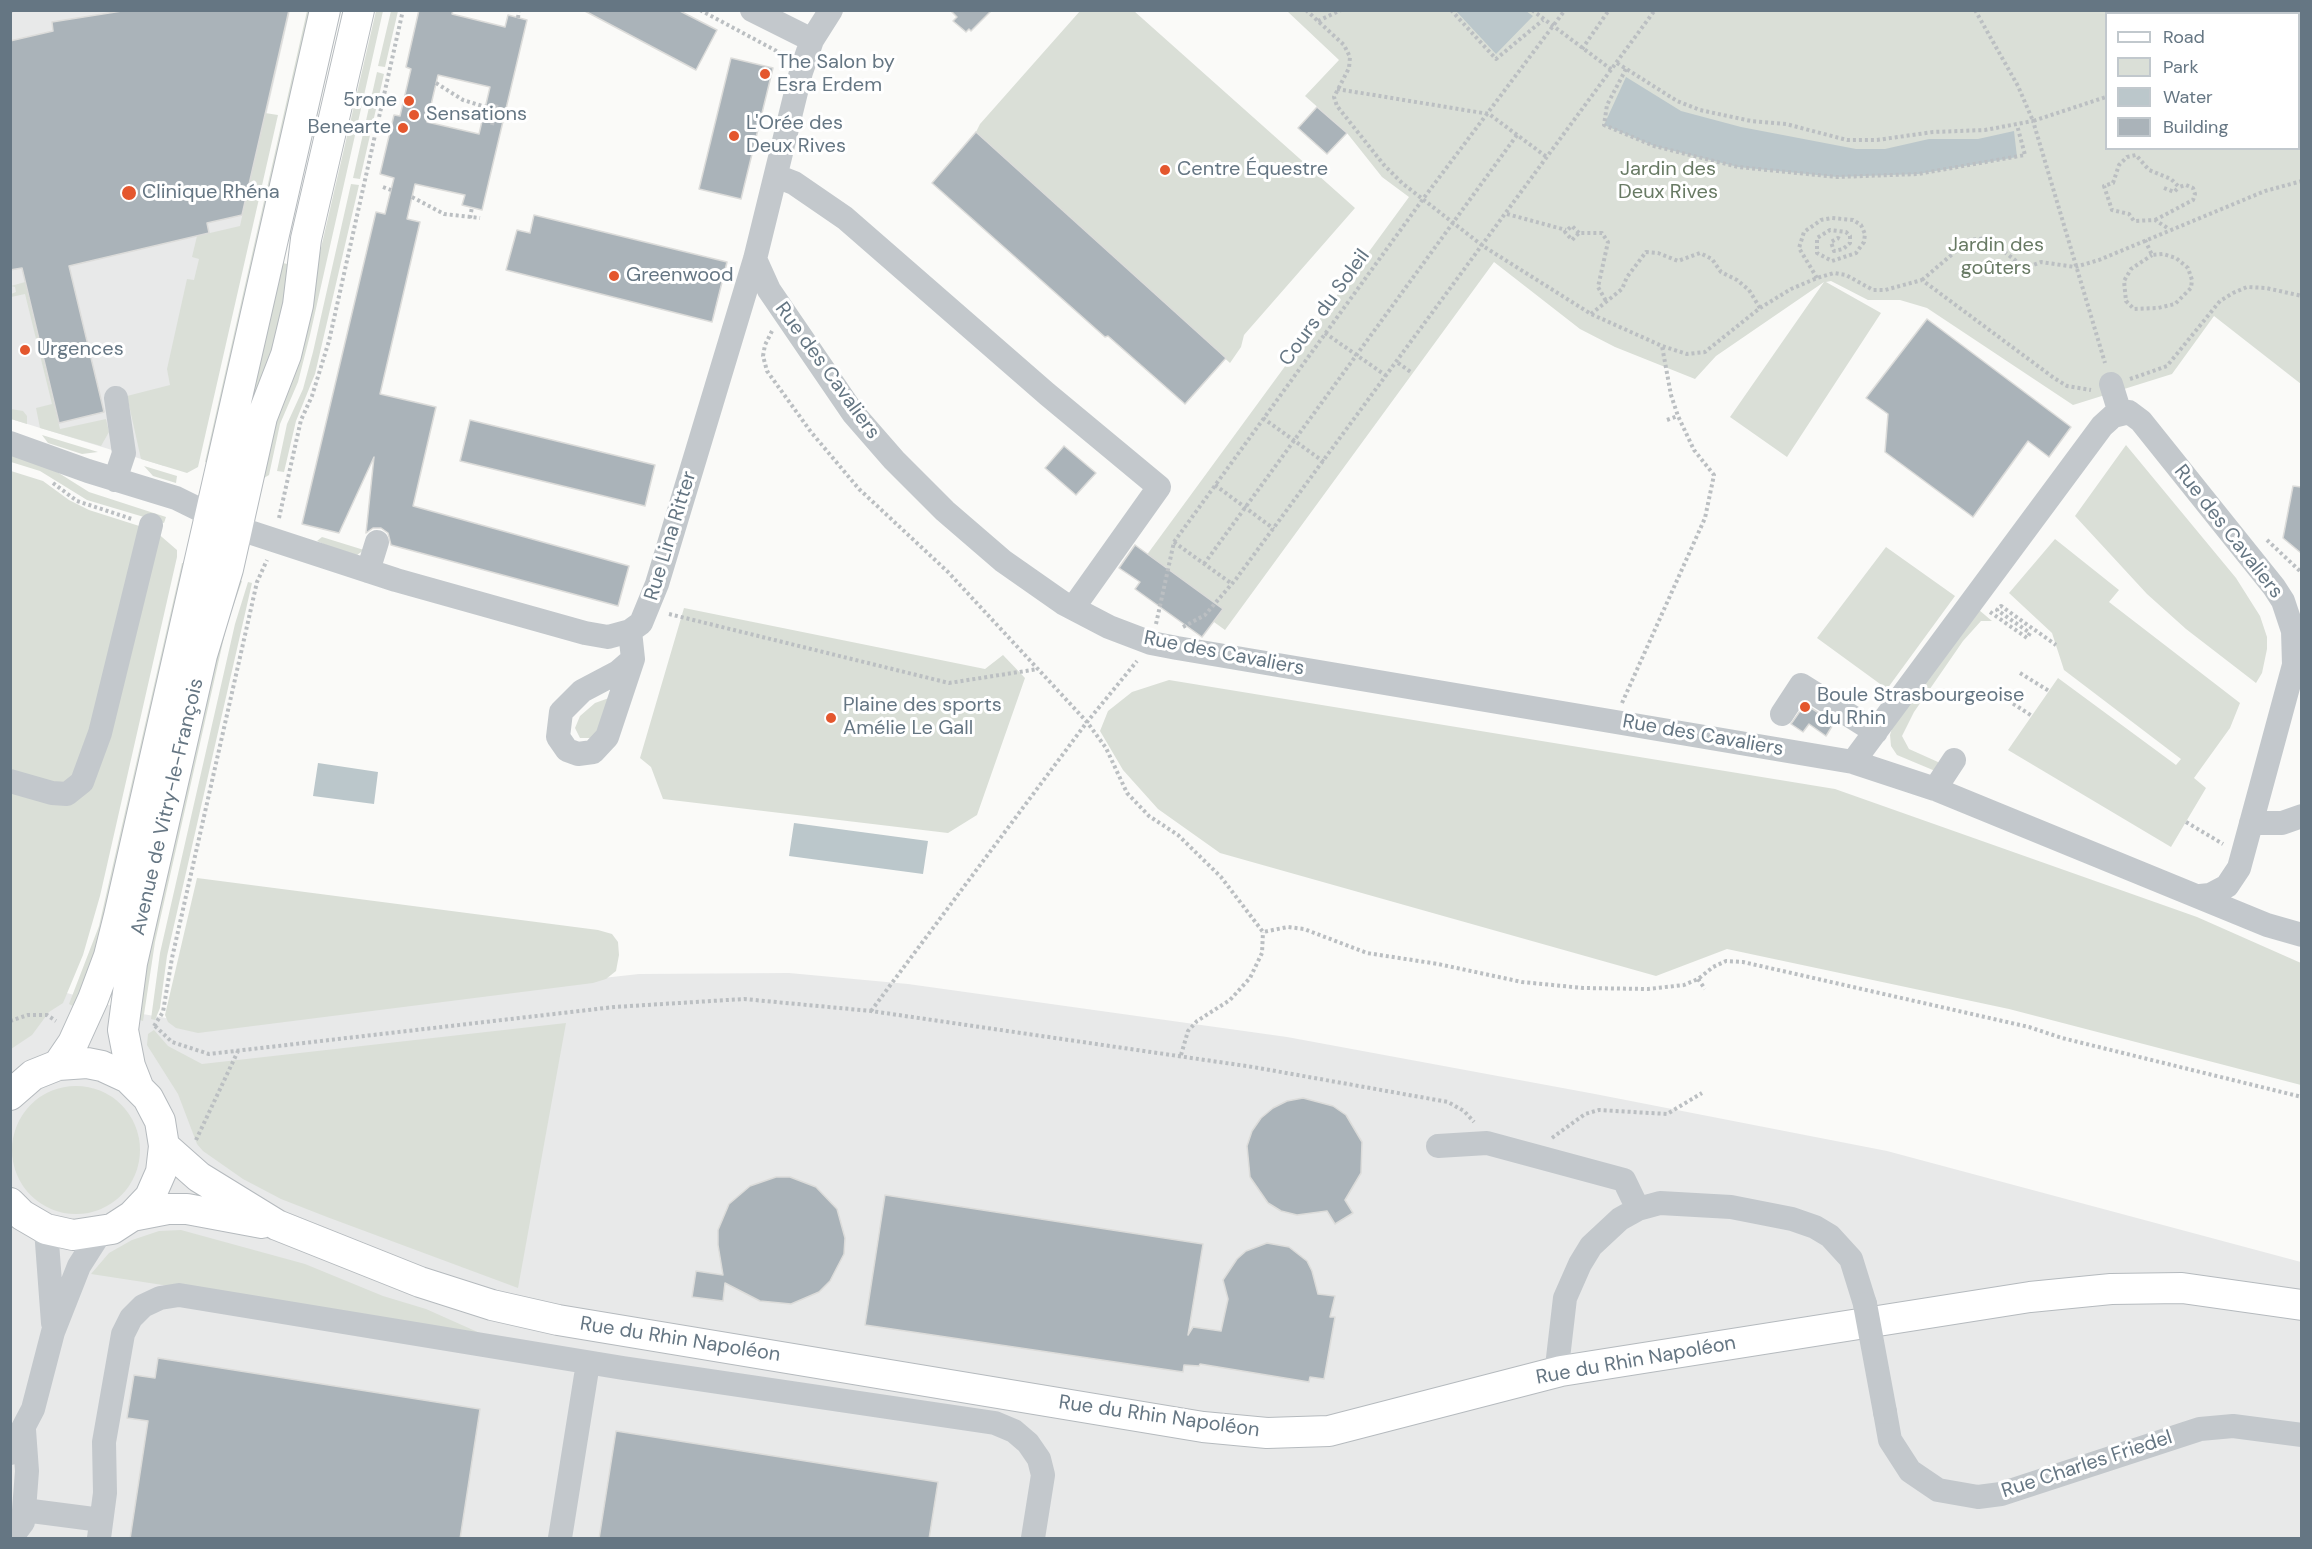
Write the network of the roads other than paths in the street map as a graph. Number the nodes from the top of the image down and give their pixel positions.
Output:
1 (325, 10) edge
2 (359, 10) edge
3 (752, 10) edge
4 (831, 10) edge
5 (812, 40) junction
6 (776, 176) junction
7 (755, 260) junction
8 (2111, 384) road end
9 (116, 399) dead end
10 (2120, 413) junction
11 (10, 443) edge
12 (115, 480) junction
13 (224, 522) junction
14 (151, 525) road end
15 (377, 542) dead end
16 (368, 571) junction
17 (1074, 608) junction
18 (630, 632) junction
19 (633, 659) dead end
20 (1782, 714) dead end
21 (1876, 732) junction
22 (1954, 760) dead end
23 (1853, 762) junction
24 (10, 781) edge
25 (1935, 789) junction
26 (2301, 816) edge
27 (2251, 823) junction
28 (2200, 896) junction
29 (2301, 935) edge
30 (58, 1065) junction
31 (139, 1089) junction
32 (10, 1095) edge
33 (179, 1146) junction
34 (1438, 1146) dead end
35 (12, 1207) edge
36 (1638, 1209) junction
37 (132, 1216) junction
38 (277, 1225) junction
39 (46, 1229) junction
40 (100, 1233) junction
41 (2301, 1305) edge
42 (53, 1332) junction
43 (588, 1363) junction
44 (1560, 1371) junction
45 (24, 1430) junction
46 (2301, 1435) edge
47 (10, 1453) edge
48 (17, 1513) edge
49 (100, 1529) edge
50 (11, 1539) edge
51 (560, 1539) edge
52 (1033, 1539) edge

1 - 13 main road, Avenue de Vitry-le-François
2 - 13 main road, Avenue de Vitry-le-François
3 - 5 street
4 - 5 street, Rue Lina Ritter
5 - 6 street, Rue Lina Ritter
6 - 7 street, Rue Lina Ritter
6 - 17 street
7 - 17 street, Rue des Cavaliers
7 - 18 street, Rue Lina Ritter
8 - 10 street
9 - 12 street
10 - 21 street
10 - 27 street, Rue des Cavaliers
11 - 12 street
12 - 13 street
13 - 16 street
13 - 30 main road, Avenue de Vitry-le-François
13 - 31 main road, Avenue de Vitry-le-François
14 - 24 street
15 - 16 street
16 - 18 street
17 - 23 street, Rue des Cavaliers
18 - 19 street
20 - 21 street
21 - 23 street
22 - 25 street
23 - 25 street, Rue des Cavaliers
25 - 28 street, Rue des Cavaliers
26 - 27 street
27 - 28 street, Rue des Cavaliers
28 - 29 street
30 - 31 main road
30 - 32 main road
31 - 33 main road
33 - 37 main road
33 - 38 main road, Rue du Rhin Napoléon
34 - 36 street
35 - 39 main road
36 - 44 street, Rue Charles Friedel
36 - 46 street, Rue Charles Friedel, bridge
37 - 38 main road, Rue du Rhin Napoléon
37 - 40 main road
38 - 44 main road, Rue du Rhin Napoléon
39 - 40 main road
39 - 42 street
40 - 42 street
41 - 44 main road, Rue du Rhin Napoléon
42 - 45 street
43 - 49 street
43 - 51 street
43 - 52 street
45 - 47 street
45 - 48 street
48 - 49 street
48 - 50 street

